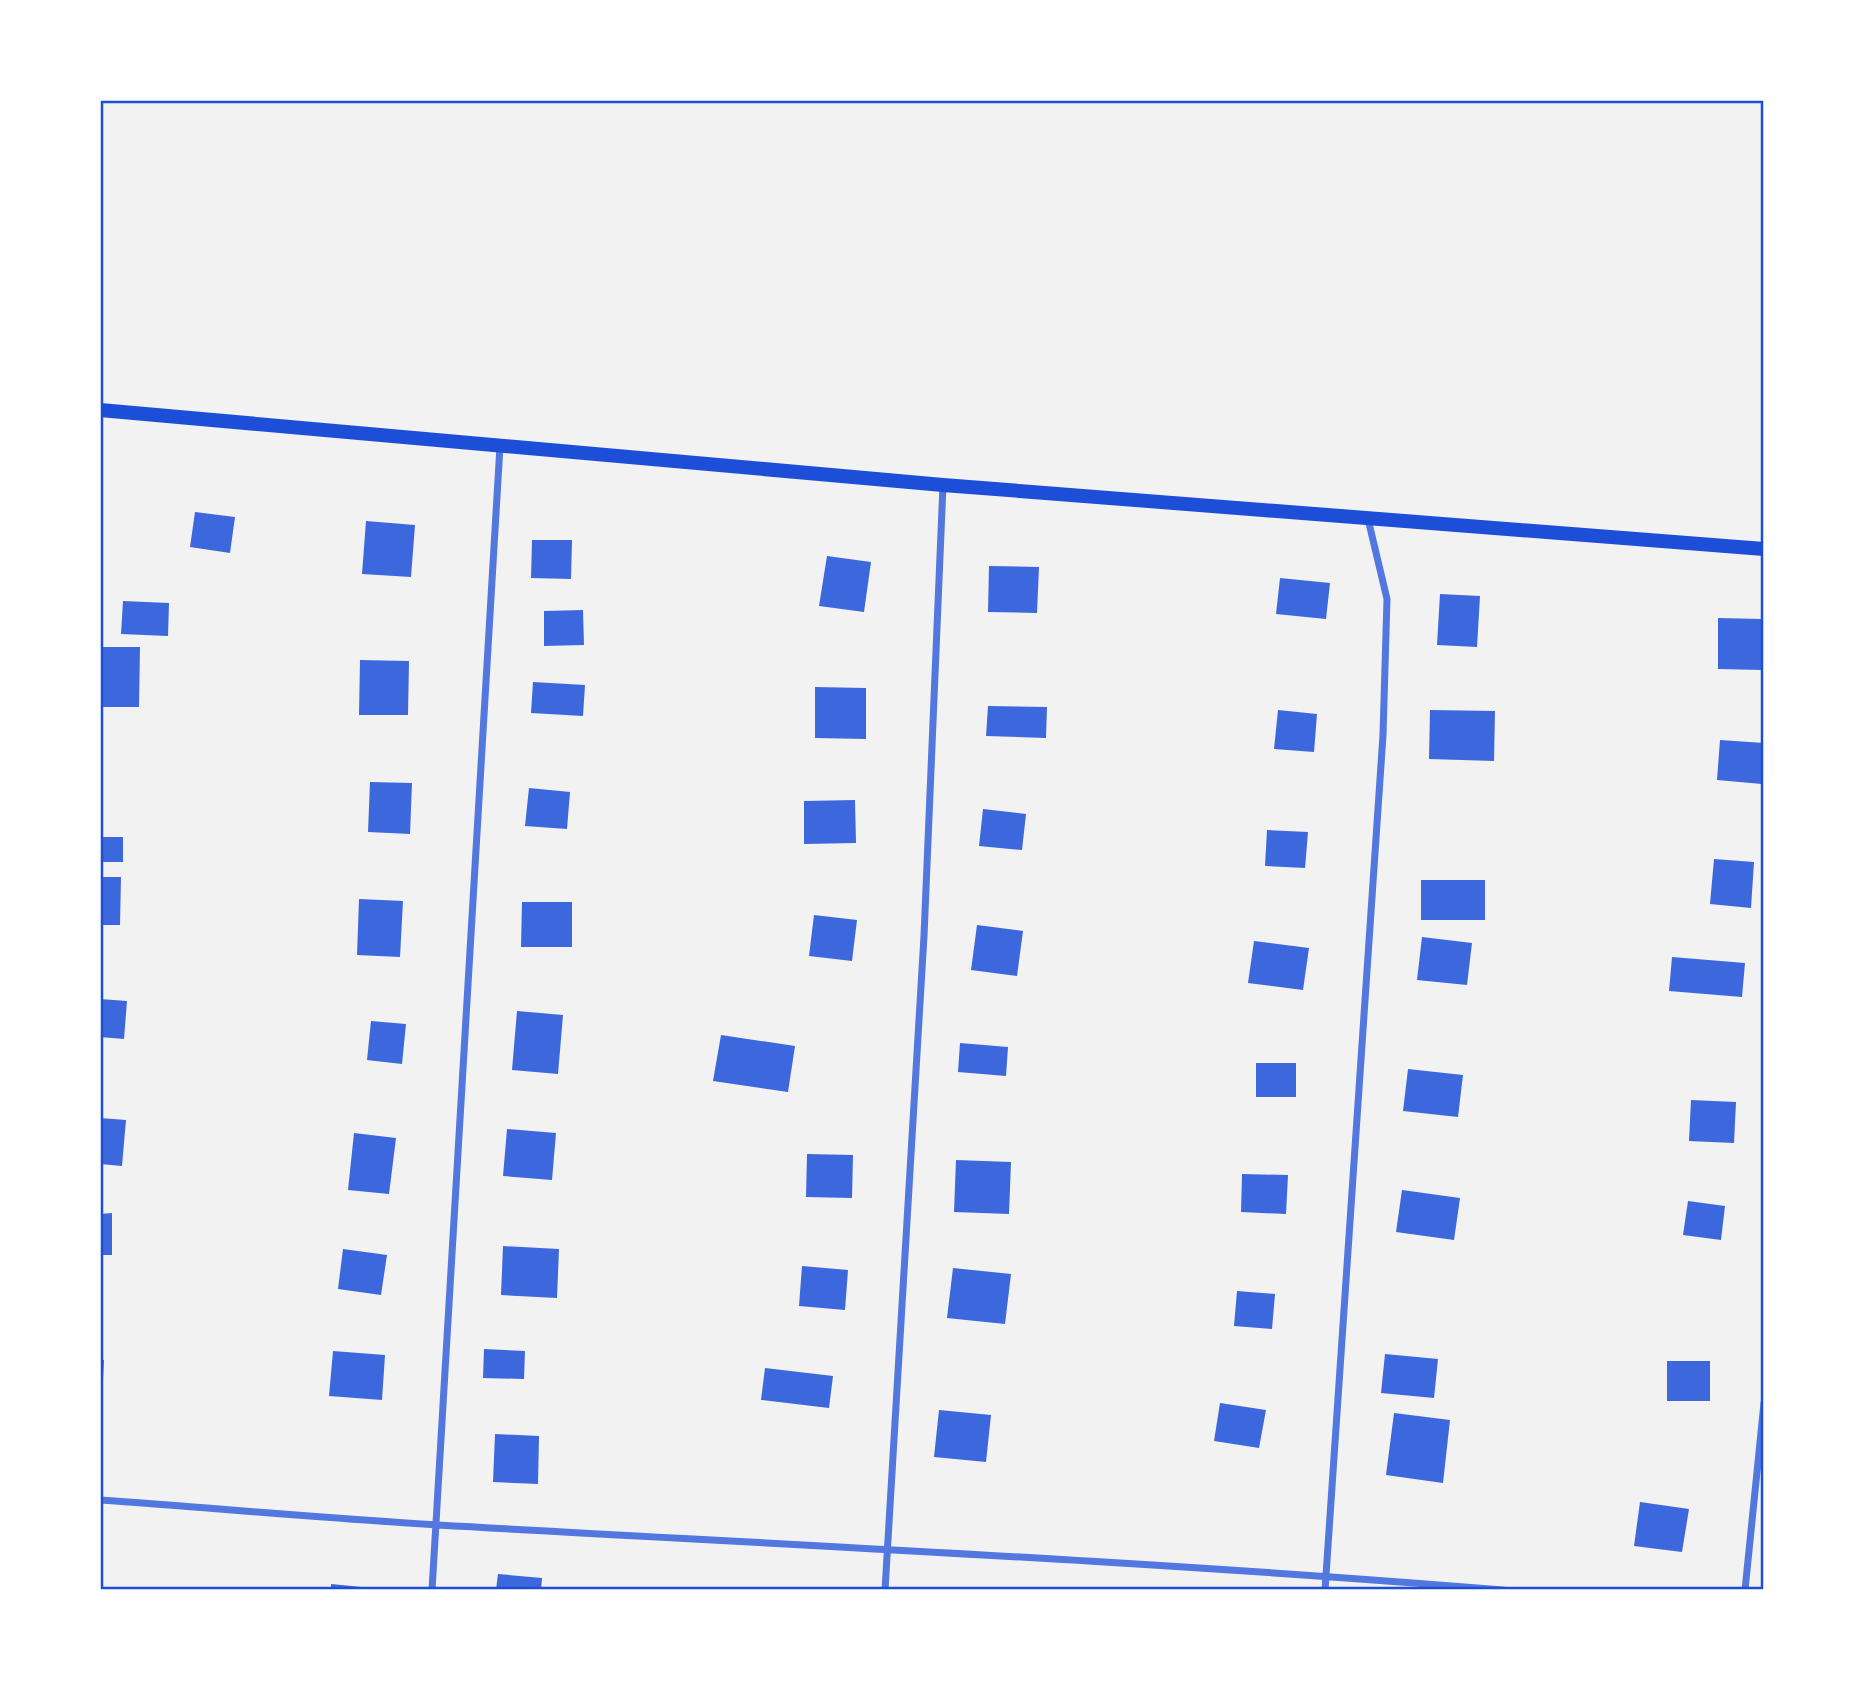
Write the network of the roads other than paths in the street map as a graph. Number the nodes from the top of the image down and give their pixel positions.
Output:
1 (100, 410) edge
2 (500, 446) junction
3 (943, 485) junction
4 (1368, 519) junction
5 (1764, 549) edge
6 (1764, 1403) edge
7 (100, 1500) edge
8 (434, 1525) junction
9 (888, 1548) junction
10 (1326, 1576) junction
11 (432, 1590) edge
12 (885, 1590) edge
13 (1325, 1590) edge
14 (1503, 1590) edge
15 (1745, 1590) edge

1 - 2 main road
2 - 3 main road
2 - 8 street
3 - 4 main road
3 - 9 street
4 - 5 main road
4 - 10 street
6 - 15 street
7 - 8 street
8 - 9 street
8 - 11 street
9 - 10 street
9 - 12 street
10 - 13 street
10 - 14 street

